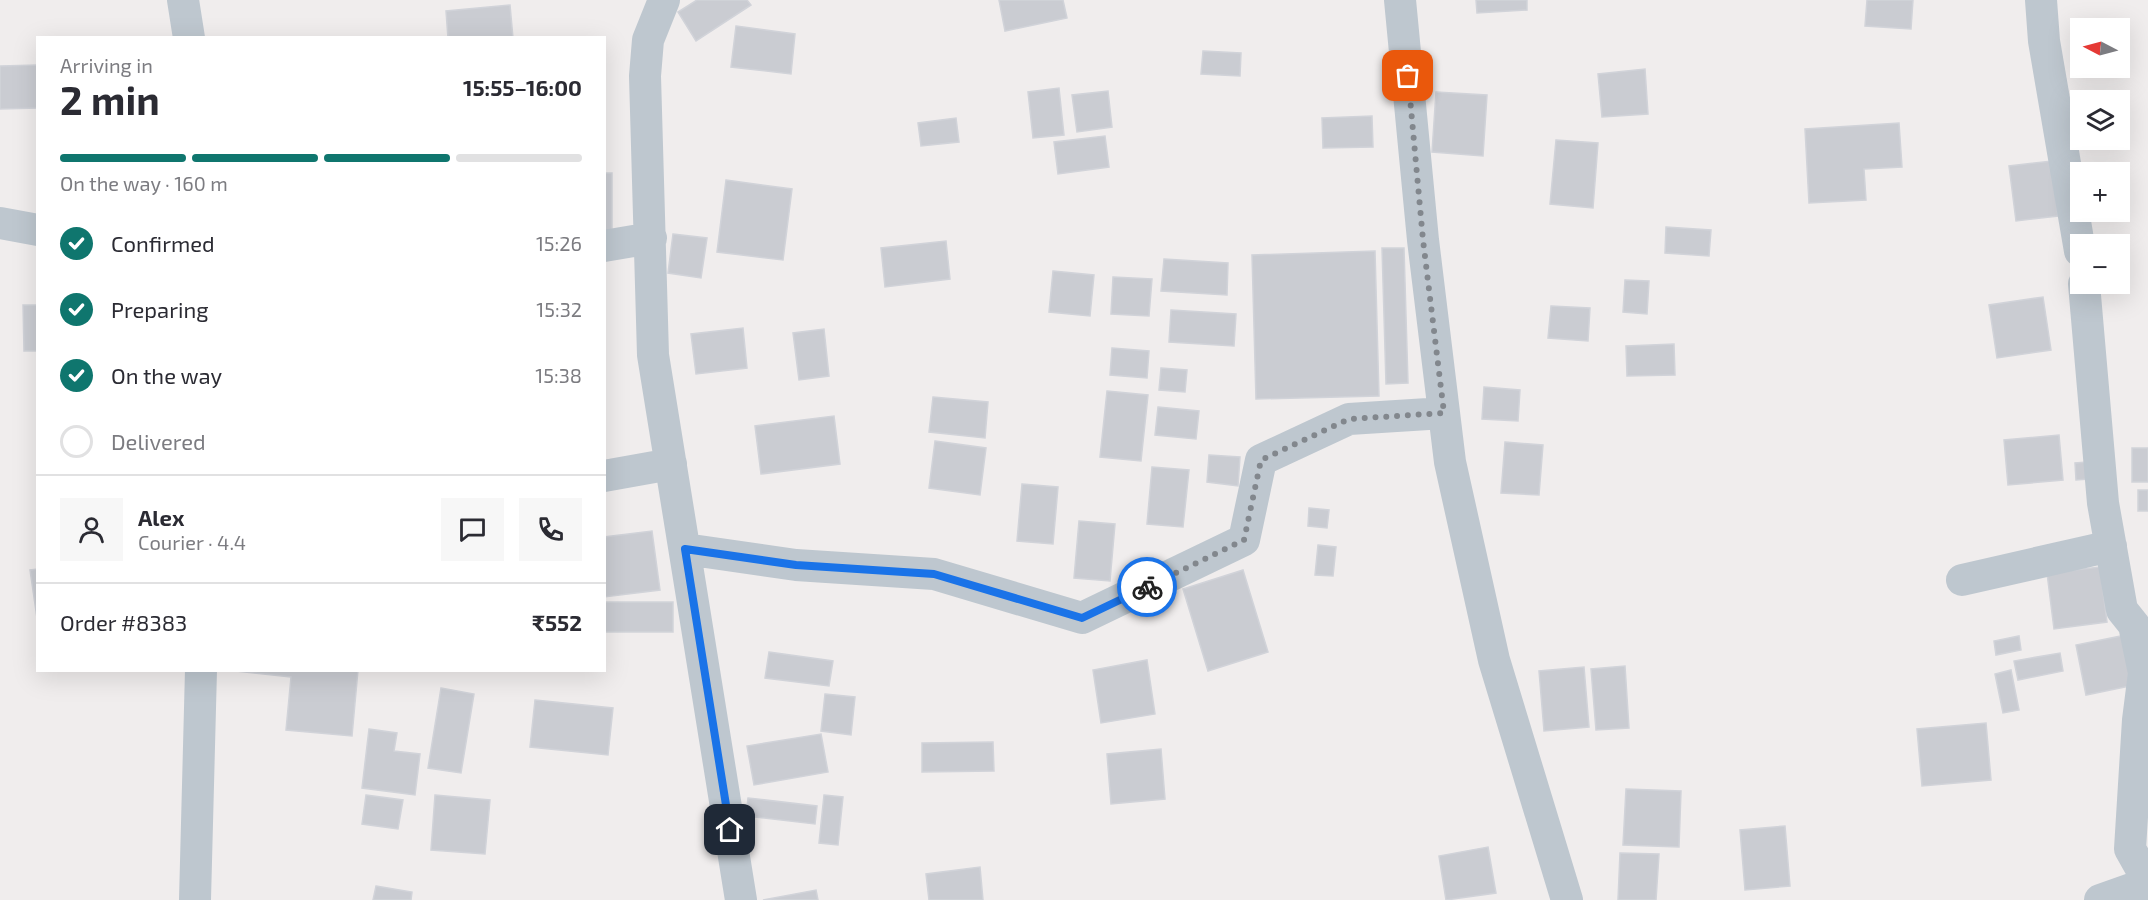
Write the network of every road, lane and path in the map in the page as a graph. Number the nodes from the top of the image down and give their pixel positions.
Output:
1 (183, 0) edge
2 (664, 0) edge
3 (1400, 0) edge
4 (2041, 0) edge
5 (189, 36) edge
6 (0, 223) edge
7 (36, 230) edge
8 (2077, 234) edge
9 (651, 238) junction
10 (606, 246) edge
11 (2085, 294) edge
12 (1444, 413) junction
13 (671, 464) junction
14 (606, 476) edge
15 (2110, 546) junction
16 (685, 549) junction
17 (1962, 580) dead end
18 (201, 672) edge
19 (2148, 882) edge
20 (195, 900) edge
21 (741, 900) edge
22 (1567, 900) edge
23 (2100, 900) edge

1 - 5 street
2 - 9 street
3 - 12 street
4 - 8 street
6 - 7 street
9 - 10 street
9 - 13 street
11 - 15 street
12 - 16 street
12 - 22 street
13 - 14 street
13 - 16 street
15 - 17 street
15 - 19 street
16 - 21 street
18 - 20 street
19 - 23 street

